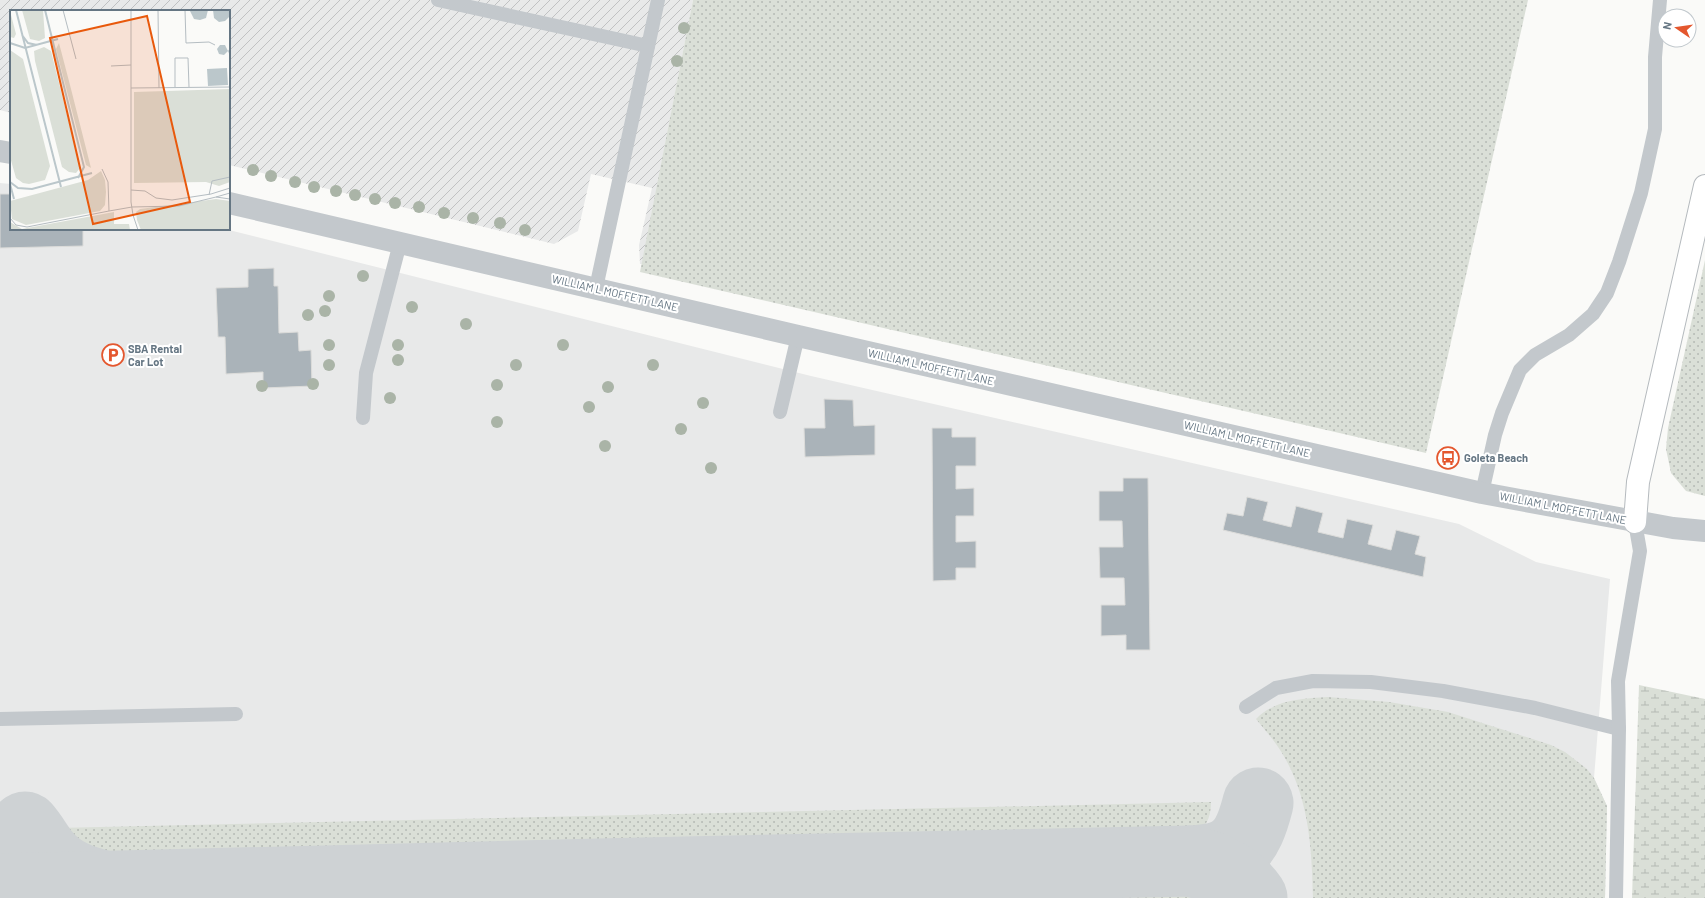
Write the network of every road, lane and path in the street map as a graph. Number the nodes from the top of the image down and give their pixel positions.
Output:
1 (438, 0) edge
2 (658, 0) edge
3 (1660, 0) edge
4 (648, 46) junction
5 (0, 151) edge
6 (10, 154) edge
7 (1705, 186) edge
8 (230, 203) edge
9 (400, 243) junction
10 (596, 288) junction
11 (798, 336) junction
12 (780, 412) dead end
13 (363, 418) dead end
14 (1482, 493) junction
15 (1635, 522) junction
16 (1705, 531) edge
17 (1246, 707) dead end
18 (236, 714) dead end
19 (0, 719) edge
20 (1619, 729) junction
21 (1616, 898) edge

1 - 4 lane
2 - 4 lane
3 - 14 lane
4 - 10 lane
5 - 6 street
7 - 15 main road
8 - 9 street, WILLIAM L MOFFETT LANE
9 - 10 street, WILLIAM L MOFFETT LANE
9 - 13 lane
10 - 11 street, WILLIAM L MOFFETT LANE
11 - 12 lane
11 - 14 street, WILLIAM L MOFFETT LANE
14 - 15 street, WILLIAM L MOFFETT LANE
15 - 16 street, WILLIAM L MOFFETT LANE
15 - 20 lane
17 - 20 lane
18 - 19 lane
20 - 21 lane

